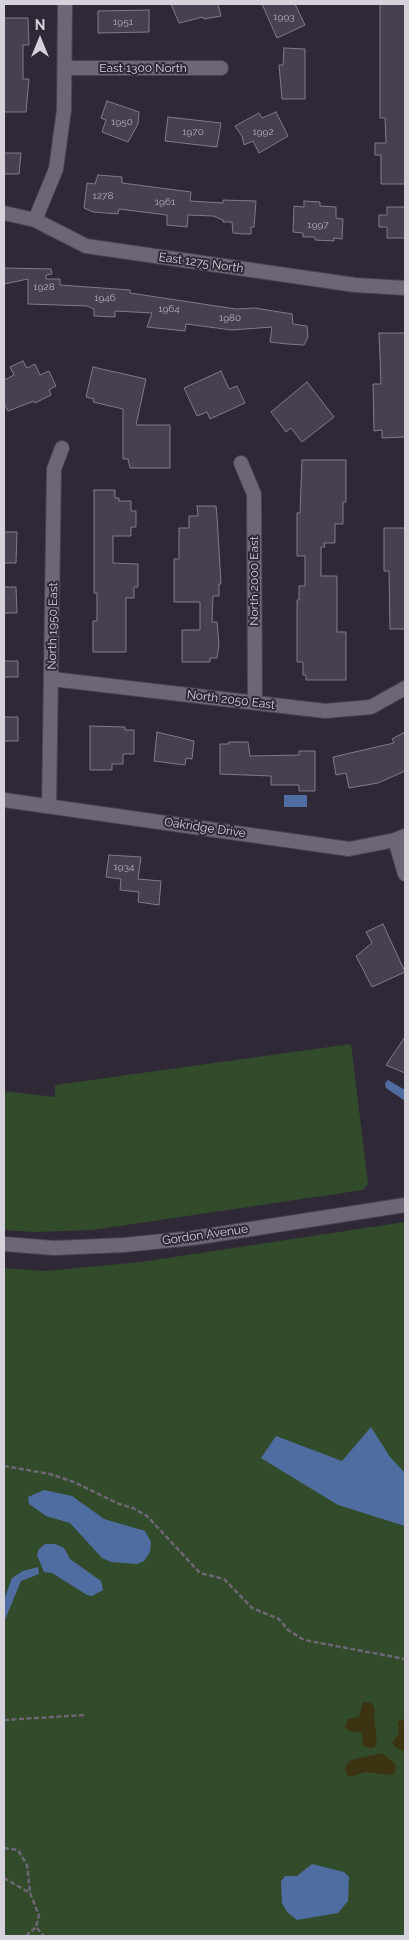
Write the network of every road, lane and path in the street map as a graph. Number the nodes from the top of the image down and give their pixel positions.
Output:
1 (65, 4) edge
2 (65, 68) junction
3 (221, 68) dead end
4 (4, 213) edge
5 (35, 220) junction
6 (405, 288) edge
7 (62, 448) dead end
8 (241, 462) dead end
9 (52, 679) junction
10 (405, 688) edge
11 (255, 703) junction
12 (4, 800) edge
13 (49, 806) junction
14 (400, 838) edge
15 (405, 874) edge
16 (405, 1205) edge
17 (4, 1244) edge
18 (4, 1466) edge
19 (405, 1658) edge
20 (85, 1715) dead end
21 (4, 1720) edge
22 (4, 1848) edge
23 (4, 1878) edge
24 (30, 1893) junction
25 (36, 1927) junction
26 (26, 1936) edge
27 (44, 1936) edge

1 - 2 street
2 - 3 street, East 1300 North
2 - 5 street
4 - 5 street, East 1275 North
5 - 6 street, East 1275 North
7 - 9 street, North 1950 East
8 - 11 street, North 2000 East
9 - 11 street, North 2050 East
9 - 13 street, North 1950 East
10 - 11 street, North 2050 East
12 - 13 street, Oakridge Drive
13 - 14 street, Oakridge Drive
14 - 15 street
16 - 17 street, Gordon Avenue
18 - 19 path
20 - 21 path
22 - 24 path
23 - 24 path
24 - 25 path
25 - 26 path
25 - 27 path

